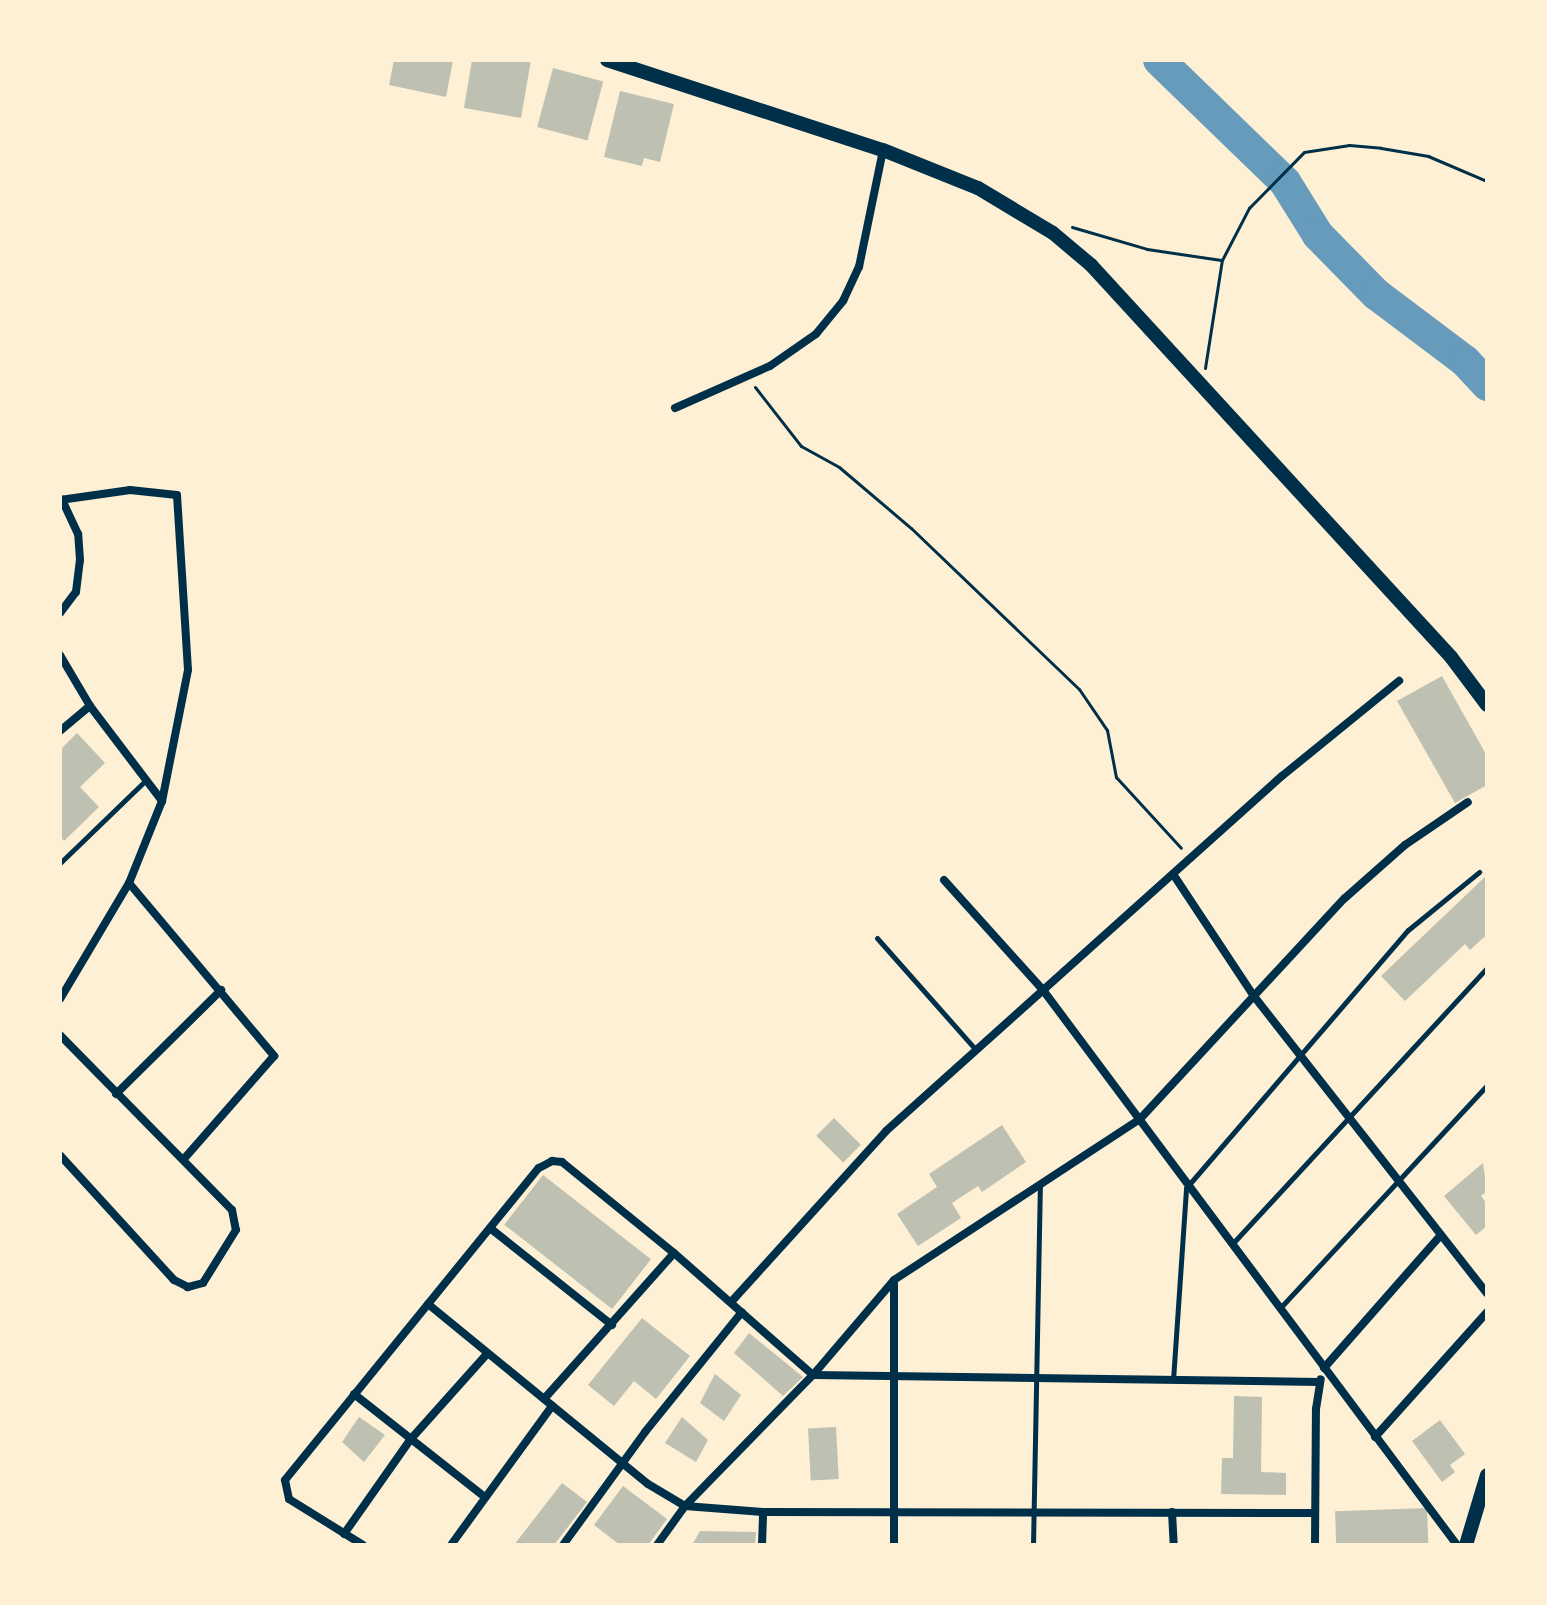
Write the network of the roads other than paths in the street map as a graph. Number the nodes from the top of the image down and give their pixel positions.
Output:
1 (607, 60) edge
2 (883, 150) junction
3 (675, 408) dead end
4 (61, 500) edge
5 (60, 613) edge
6 (60, 655) edge
7 (1399, 681) dead end
8 (1487, 705) edge
9 (90, 706) junction
10 (60, 731) edge
11 (145, 781) junction
12 (162, 801) junction
13 (1468, 802) dead end
14 (60, 863) edge
15 (1479, 872) dead end
16 (1173, 874) junction
17 (944, 880) dead end
18 (129, 883) junction
19 (877, 938) dead end
20 (1487, 968) edge
21 (221, 990) junction
22 (1043, 990) junction
23 (1253, 995) junction
24 (60, 999) edge
25 (60, 1035) edge
26 (976, 1050) junction
27 (1299, 1056) junction
28 (1487, 1085) edge
29 (116, 1094) junction
30 (1348, 1115) junction
31 (1140, 1119) junction
32 (60, 1155) edge
33 (183, 1160) junction
34 (1396, 1177) junction
35 (1040, 1183) junction
36 (1186, 1188) junction
37 (490, 1228) junction
38 (1441, 1235) junction
39 (1233, 1243) junction
40 (674, 1253) junction
41 (894, 1280) junction
42 (1487, 1293) edge
43 (732, 1301) junction
44 (428, 1304) junction
45 (1280, 1308) junction
46 (742, 1312) junction
47 (1487, 1312) edge
48 (612, 1325) junction
49 (487, 1354) junction
50 (1326, 1371) junction
51 (813, 1375) junction
52 (1037, 1377) junction
53 (898, 1378) junction
54 (1173, 1380) junction
55 (1319, 1382) junction
56 (354, 1394) junction
57 (544, 1399) junction
58 (552, 1406) junction
59 (1375, 1437) junction
60 (410, 1440) junction
61 (623, 1462) junction
62 (1487, 1475) edge
63 (485, 1497) junction
64 (685, 1506) junction
65 (895, 1511) junction
66 (763, 1512) junction
67 (1032, 1512) junction
68 (1172, 1512) junction
69 (1315, 1513) junction
70 (1481, 1514) edge
71 (344, 1534) junction
72 (363, 1545) edge
73 (451, 1545) edge
74 (563, 1545) edge
75 (657, 1545) edge
76 (762, 1545) edge
77 (894, 1545) edge
78 (1033, 1545) edge
79 (1174, 1545) edge
80 (1315, 1545) edge
81 (1457, 1545) edge
82 (1466, 1545) edge

1 - 2 street
2 - 3 street
2 - 8 street
4 - 5 street
4 - 12 street
6 - 9 street
7 - 16 street
9 - 10 street
9 - 11 street
11 - 12 street
11 - 14 lane
12 - 18 street
13 - 23 street
15 - 27 lane
16 - 22 street
16 - 23 street
17 - 22 street
18 - 21 street
18 - 24 street
19 - 26 lane
20 - 30 lane
21 - 29 street
21 - 33 street
22 - 26 street
22 - 31 street
23 - 27 street
23 - 31 street
25 - 29 street
26 - 43 street
27 - 30 street
27 - 36 lane
28 - 34 lane
29 - 33 street
30 - 34 street
30 - 39 lane
31 - 35 street
31 - 36 street
32 - 33 street
34 - 38 street
34 - 45 lane
35 - 41 street
35 - 52 lane
36 - 39 street
36 - 54 lane
37 - 40 street
37 - 44 street
37 - 48 street
38 - 42 street
38 - 50 street
39 - 45 street
40 - 43 street
40 - 48 street
41 - 51 street
41 - 53 street
43 - 46 street
44 - 49 street
44 - 56 street
45 - 50 street
46 - 51 street
46 - 61 street
47 - 59 street
48 - 57 street
49 - 57 street
49 - 60 street
50 - 55 street
50 - 59 street
51 - 53 street
51 - 64 street
52 - 53 street
52 - 54 street
52 - 67 lane
53 - 65 street
54 - 55 street
55 - 69 street
56 - 60 street
56 - 71 street
57 - 58 street
58 - 61 street
58 - 63 street
59 - 81 street
60 - 63 street
60 - 71 street
61 - 64 street
61 - 74 street
62 - 70 street
63 - 73 street
64 - 66 street
64 - 75 street
65 - 66 street
65 - 67 street
65 - 77 street
66 - 76 street
67 - 68 street
67 - 78 lane
68 - 69 street
68 - 79 street
69 - 80 street
70 - 82 street
71 - 72 street

